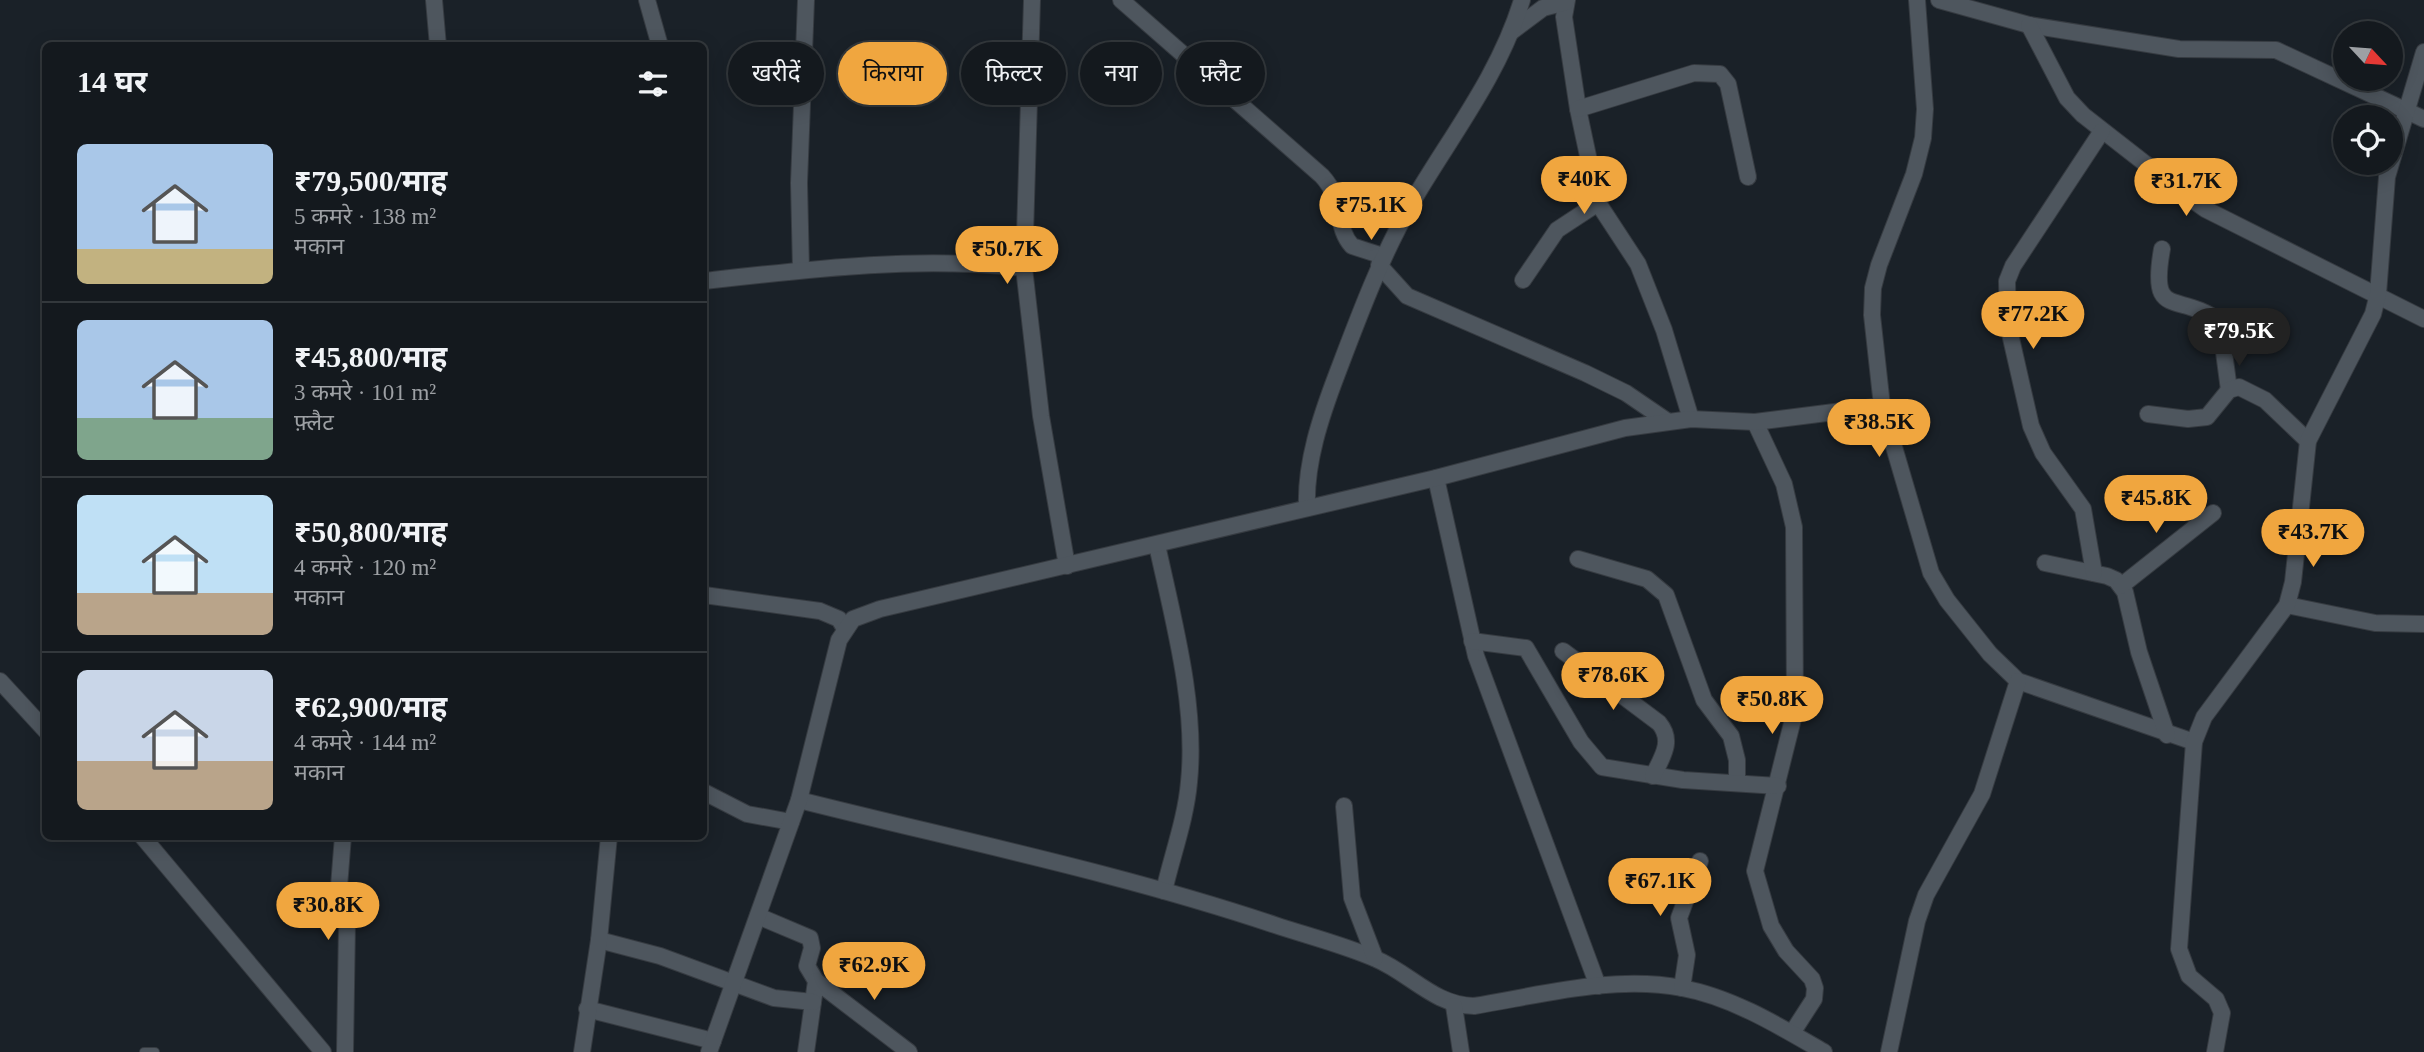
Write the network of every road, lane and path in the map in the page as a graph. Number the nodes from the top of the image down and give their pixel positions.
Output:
1 (434, 0) edge
2 (647, 0) edge
3 (806, 0) edge
4 (1032, 0) edge
5 (1121, 0) edge
6 (1522, 0) edge
7 (1917, 0) edge
8 (1939, 0) edge
9 (1567, 1) edge
10 (2029, 25) junction
11 (1509, 34) junction
12 (438, 42) edge
13 (659, 42) edge
14 (2424, 52) edge
15 (1578, 109) junction
16 (2406, 111) junction
17 (2424, 119) edge
18 (2102, 131) junction
19 (1748, 177) dead end
20 (1598, 202) junction
21 (2162, 249) dead end
22 (1381, 261) junction
23 (1024, 268) junction
24 (801, 270) junction
25 (1523, 280) dead end
26 (707, 281) edge
27 (2378, 294) junction
28 (2424, 319) edge
29 (2229, 390) junction
30 (1882, 406) junction
31 (2148, 414) dead end
32 (1691, 419) junction
33 (1667, 421) junction
34 (1755, 422) junction
35 (2308, 441) junction
36 (1436, 478) junction
37 (1307, 508) junction
38 (2213, 513) dead end
39 (1157, 545) junction
40 (1578, 559) dead end
41 (2045, 563) dead end
42 (1067, 566) junction
43 (2094, 573) junction
44 (2121, 586) junction
45 (707, 594) edge
46 (2287, 605) junction
47 (2424, 625) edge
48 (845, 629) junction
49 (1472, 640) junction
50 (1563, 651) dead end
51 (0, 681) edge
52 (2018, 681) junction
53 (42, 727) edge
54 (2167, 735) junction
55 (2194, 742) junction
56 (1653, 776) junction
57 (1737, 783) junction
58 (1778, 786) junction
59 (707, 794) edge
60 (799, 800) junction
61 (1344, 806) dead end
62 (790, 822) junction
63 (145, 840) edge
64 (343, 840) edge
65 (609, 840) edge
66 (1700, 861) dead end
67 (1164, 891) junction
68 (758, 916) junction
69 (599, 940) junction
70 (1374, 958) junction
71 (816, 981) junction
72 (734, 982) junction
73 (1598, 986) junction
74 (1682, 988) junction
75 (813, 1002) junction
76 (1454, 1006) junction
77 (587, 1009) junction
78 (1792, 1033) junction
79 (711, 1046) edge
80 (144, 1052) edge
81 (155, 1052) edge
82 (323, 1052) edge
83 (345, 1052) edge
84 (582, 1052) edge
85 (806, 1052) edge
86 (909, 1052) edge
87 (1461, 1052) edge
88 (1824, 1052) edge
89 (1889, 1052) edge
90 (2215, 1052) edge

1 - 12 street
2 - 13 street
3 - 24 street
4 - 23 street
5 - 22 street
6 - 11 street
7 - 30 street
8 - 10 street
9 - 11 street
9 - 15 street
10 - 16 street
10 - 18 street
11 - 22 street
14 - 16 street
15 - 19 street
15 - 20 street
16 - 17 street
16 - 27 street
18 - 27 street
18 - 43 street
20 - 25 street
20 - 32 street
21 - 29 street
22 - 33 street
22 - 37 street
23 - 24 street
23 - 42 street
24 - 26 street
27 - 28 street
27 - 35 street
29 - 31 street
29 - 35 street
30 - 34 street
30 - 52 street
32 - 33 street
32 - 34 street
33 - 36 street
34 - 58 street
35 - 46 street
36 - 37 street
36 - 49 street
37 - 39 street
38 - 44 street
39 - 42 street
39 - 67 street
40 - 57 street
41 - 43 street
42 - 48 street
43 - 44 street
44 - 54 street
45 - 48 street
46 - 47 street
46 - 55 street
48 - 60 street
49 - 56 street
49 - 73 street
50 - 56 street
51 - 53 street
52 - 54 street
52 - 89 street
54 - 55 street
55 - 90 street
56 - 57 street
57 - 58 street
58 - 78 street
59 - 62 street
60 - 62 street
60 - 67 street
61 - 70 street
62 - 68 street
63 - 82 street
64 - 83 street
65 - 69 street
66 - 74 street
67 - 70 street
68 - 71 street
68 - 72 street
69 - 72 street
69 - 77 street
70 - 76 street
71 - 75 street
71 - 86 street
72 - 75 street
72 - 79 street
73 - 74 street
73 - 76 street
74 - 78 street
75 - 85 street
76 - 87 street
77 - 79 street
77 - 84 street
78 - 88 street
80 - 81 lane

